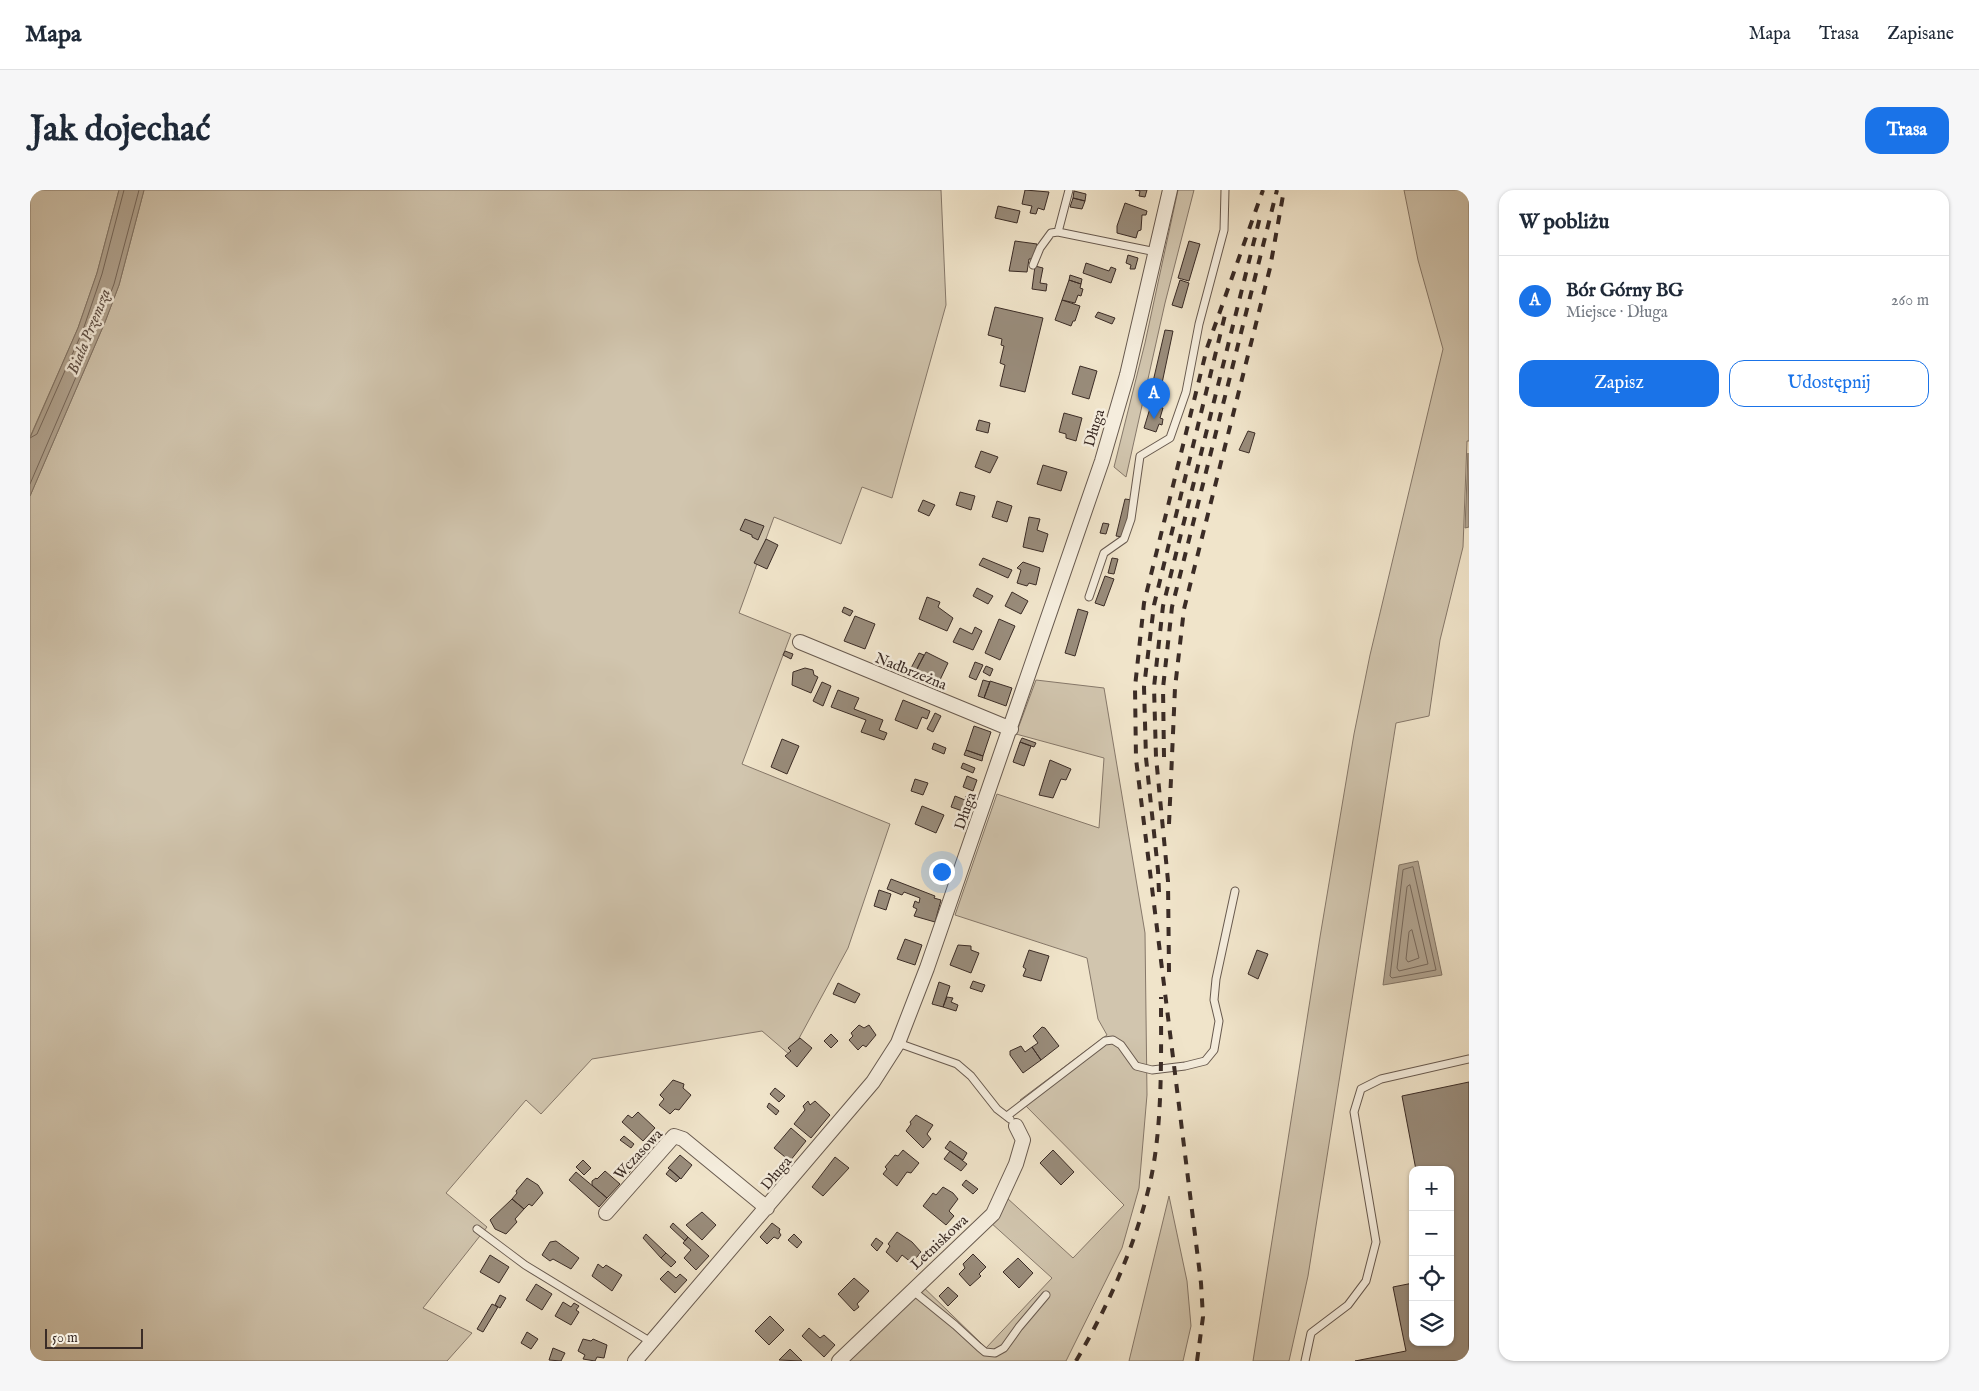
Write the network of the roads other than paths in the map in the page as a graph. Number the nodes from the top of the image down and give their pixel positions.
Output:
1 (1069, 190) edge
2 (1170, 190) edge
3 (1225, 190) edge
4 (1058, 232) junction
5 (1156, 252) junction
6 (1033, 265) dead end
7 (1089, 597) dead end
8 (800, 642) dead end
9 (1011, 729) junction
10 (1235, 892) dead end
11 (898, 1043) junction
12 (1469, 1059) edge
13 (1012, 1121) junction
14 (767, 1208) junction
15 (606, 1213) dead end
16 (477, 1229) dead end
17 (912, 1290) junction
18 (1046, 1295) dead end
19 (651, 1342) junction
20 (635, 1361) edge
21 (838, 1361) edge
22 (1305, 1361) edge

1 - 4 lane
2 - 5 street, Długa
3 - 7 lane
4 - 5 lane
4 - 6 lane
5 - 9 street, Długa
8 - 9 street, Nadbrzeżna
9 - 11 street, Długa
10 - 13 lane
11 - 13 lane
11 - 14 street, Długa
12 - 22 lane
13 - 17 street, Letniskowa
14 - 15 street, Wczasowa
14 - 19 street, Długa
16 - 19 lane
17 - 18 lane
17 - 21 street, Letniskowa
19 - 20 street, Długa

